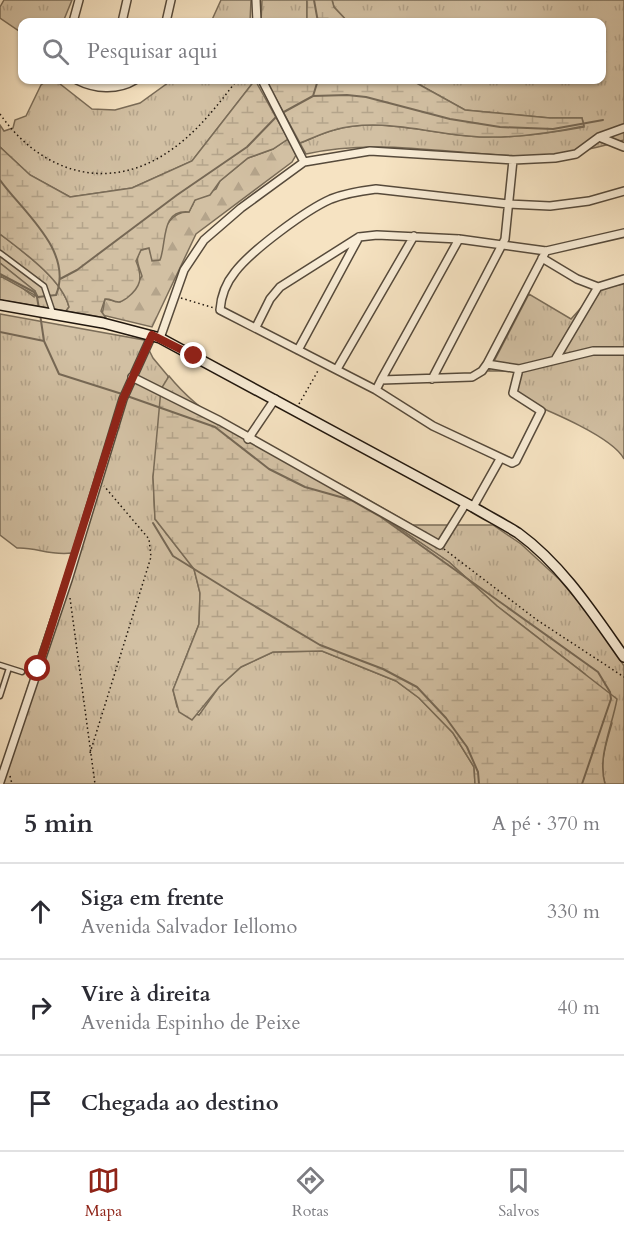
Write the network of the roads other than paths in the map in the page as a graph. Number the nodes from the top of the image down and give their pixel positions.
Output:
1 (79, 0) edge
2 (127, 0) edge
3 (171, 0) edge
4 (256, 0) edge
5 (74, 18) edge
6 (123, 18) edge
7 (167, 18) edge
8 (256, 18) edge
9 (108, 84) edge
10 (128, 84) edge
11 (264, 84) edge
12 (624, 128) edge
13 (598, 137) junction
14 (624, 147) edge
15 (513, 160) junction
16 (304, 162) junction
17 (624, 191) edge
18 (508, 204) junction
19 (624, 233) edge
20 (414, 236) junction
21 (359, 237) junction
22 (459, 239) junction
23 (502, 247) junction
24 (0, 253) edge
25 (544, 254) junction
26 (624, 279) edge
27 (598, 287) junction
28 (0, 305) edge
29 (53, 314) junction
30 (256, 327) junction
31 (156, 336) junction
32 (298, 350) junction
33 (624, 351) edge
34 (556, 358) junction
35 (487, 364) junction
36 (337, 369) junction
37 (519, 369) junction
38 (132, 377) junction
39 (432, 379) junction
40 (381, 380) junction
41 (376, 390) junction
42 (275, 399) junction
43 (248, 439) junction
44 (500, 459) junction
45 (470, 505) junction
46 (624, 657) edge
47 (0, 665) edge
48 (9, 668) junction
49 (22, 672) dead end
50 (0, 696) edge
51 (0, 782) edge

1 - 5 street
2 - 6 street
3 - 7 street
4 - 8 street
9 - 10 street
11 - 16 street
12 - 13 street
13 - 14 street
13 - 15 street
15 - 16 street
15 - 18 street
16 - 31 street
17 - 18 street
18 - 23 street
18 - 30 street
19 - 25 street
20 - 21 street
20 - 22 street
20 - 36 street
21 - 30 street
21 - 32 street
22 - 23 street
22 - 40 street
23 - 25 street
23 - 39 street
24 - 29 lane
25 - 27 street
25 - 35 street
26 - 27 street
27 - 34 street
28 - 29 street
29 - 31 street
30 - 32 street
31 - 38 street
31 - 42 street
32 - 36 street
33 - 34 street
34 - 37 street
35 - 37 street
35 - 39 street
36 - 41 street
37 - 44 street
38 - 43 street
38 - 51 street
39 - 40 street
40 - 41 street
41 - 44 street
42 - 43 street
42 - 45 street
43 - 45 street
44 - 45 street
45 - 46 street
47 - 48 lane
48 - 49 lane
48 - 50 lane

